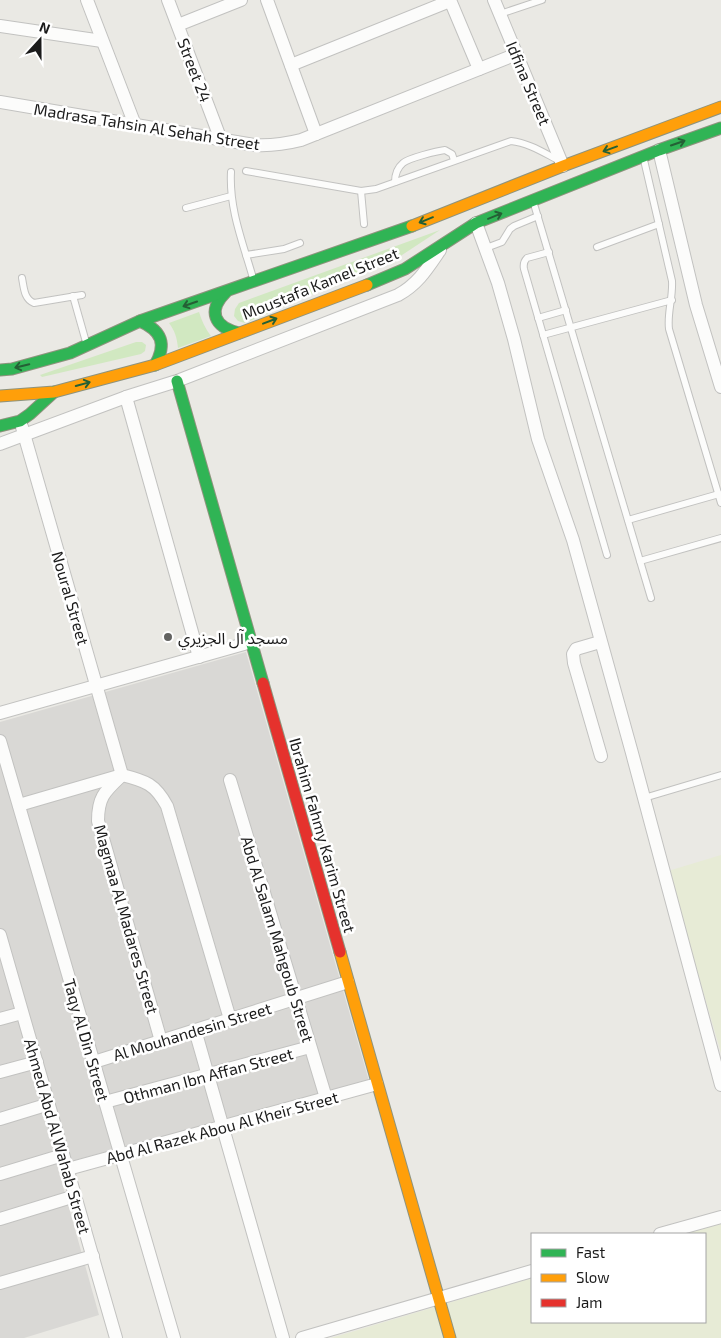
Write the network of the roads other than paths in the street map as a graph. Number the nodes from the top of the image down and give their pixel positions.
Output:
1 (87, 0) edge
2 (168, 0) edge
3 (240, 0) edge
4 (267, 0) edge
5 (494, 0) edge
6 (542, 0) edge
7 (450, 1) edge
8 (500, 14) junction
9 (178, 25) junction
10 (0, 26) edge
11 (102, 41) junction
12 (517, 54) junction
13 (291, 65) junction
14 (479, 69) junction
15 (0, 102) edge
16 (721, 107) edge
17 (135, 125) junction
18 (721, 128) edge
19 (316, 134) junction
20 (221, 140) junction
21 (659, 150) junction
22 (643, 156) junction
23 (454, 160) junction
24 (562, 164) junction
25 (246, 171) dead end
26 (231, 172) dead end
27 (395, 182) junction
28 (361, 190) junction
29 (231, 196) junction
30 (533, 200) junction
31 (186, 208) dead end
32 (538, 216) junction
33 (476, 223) junction
34 (364, 224) dead end
35 (659, 224) junction
36 (300, 243) dead end
37 (446, 243) junction
38 (597, 247) dead end
39 (486, 248) junction
40 (548, 252) junction
41 (246, 256) junction
42 (22, 278) dead end
43 (254, 282) junction
44 (226, 292) junction
45 (82, 295) dead end
46 (73, 296) junction
47 (672, 300) junction
48 (566, 310) junction
49 (538, 318) junction
50 (140, 322) junction
51 (571, 328) junction
52 (238, 333) junction
53 (543, 336) junction
54 (87, 346) junction
55 (155, 365) junction
56 (0, 370) edge
57 (177, 380) junction
58 (721, 387) edge
59 (54, 392) junction
60 (0, 396) edge
61 (126, 397) junction
62 (20, 421) junction
63 (0, 426) edge
64 (24, 434) junction
65 (0, 444) edge
66 (718, 494) junction
67 (721, 502) edge
68 (628, 520) junction
69 (721, 538) edge
70 (607, 555) dead end
71 (640, 561) junction
72 (651, 598) dead end
73 (251, 642) junction
74 (600, 642) junction
75 (199, 657) junction
76 (96, 686) junction
77 (0, 713) edge
78 (0, 741) edge
79 (601, 756) dead end
80 (122, 775) junction
81 (721, 775) edge
82 (230, 780) dead end
83 (644, 798) junction
84 (19, 805) junction
85 (0, 935) edge
86 (5, 970) edge
87 (348, 982) junction
88 (296, 998) junction
89 (22, 1013) junction
90 (0, 1019) edge
91 (230, 1019) junction
92 (196, 1030) junction
93 (161, 1041) junction
94 (310, 1047) junction
95 (37, 1062) junction
96 (94, 1062) junction
97 (0, 1072) edge
98 (208, 1074) junction
99 (377, 1084) junction
100 (721, 1085) edge
101 (326, 1098) junction
102 (105, 1102) junction
103 (49, 1104) junction
104 (0, 1118) edge
105 (223, 1126) junction
106 (63, 1155) junction
107 (120, 1155) junction
108 (68, 1169) junction
109 (0, 1174) edge
110 (76, 1196) junction
111 (721, 1217) edge
112 (0, 1219) edge
113 (664, 1233) edge
114 (93, 1256) junction
115 (531, 1270) edge
116 (0, 1283) edge
117 (438, 1297) junction
118 (116, 1338) edge
119 (174, 1338) edge
120 (284, 1338) edge
121 (302, 1338) edge
122 (450, 1338) edge

1 - 11 street
2 - 9 street, Street 24
3 - 9 street
4 - 13 street
5 - 8 street, Idfina Street
6 - 8 lane
7 - 13 street
7 - 14 street
8 - 12 street, Idfina Street
9 - 20 street, Street 24
10 - 11 street
11 - 17 street
12 - 14 street, Madrasa Tahsin Al Sehah Street
12 - 24 street, Idfina Street
13 - 19 street
14 - 19 street, Madrasa Tahsin Al Sehah Street
15 - 17 street, Madrasa Tahsin Al Sehah Street
16 -> 24 main road, Moustafa Kamel Street
17 - 20 street, Madrasa Tahsin Al Sehah Street
21 -> 18 main road, Moustafa Kamel Street
19 - 20 street, Madrasa Tahsin Al Sehah Street
21 - 22 main road, Moustafa Kamel Street
21 - 58 street
22 - 30 main road, Moustafa Kamel Street
22 - 35 lane
23 - 24 lane
23 - 27 lane
23 - 27 lane
24 -> 43 main road, Moustafa Kamel Street
25 - 28 lane
26 - 29 lane
27 - 28 lane
28 - 34 lane
29 - 31 lane
29 - 41 lane
30 - 32 lane
33 -> 30 main road, Moustafa Kamel Street
32 - 39 lane
32 - 40 lane
33 - 37 main road, Moustafa Kamel Street
33 - 39 street
35 - 38 lane
35 - 47 lane
36 - 41 lane
52 -> 37 main road, Moustafa Kamel Street
37 - 57 street
39 - 74 street
40 - 48 lane
40 - 49 lane
41 - 43 lane
42 - 46 lane
43 - 44 main road, Moustafa Kamel Street
44 -> 50 main road, Moustafa Kamel Street
44 - 52 main road
45 - 46 lane
46 - 54 lane
47 - 51 lane
47 - 66 lane
48 - 49 lane
48 - 51 lane
49 - 53 lane
50 - 54 main road, Moustafa Kamel Street
50 - 55 main road
51 - 53 lane
51 - 68 lane
52 - 55 main road, Moustafa Kamel Street
53 - 70 lane
54 -> 56 main road, Moustafa Kamel Street
59 -> 55 main road, Moustafa Kamel Street
57 - 61 street
57 - 73 main road, Ibrahim Fahmy Karim Street
59 - 60 main road, Moustafa Kamel Street
59 - 62 main road
61 - 64 street
61 - 75 street
62 - 63 main road
62 - 64 street, Noural Street
64 - 65 street
64 - 76 street, Noural Street
66 - 67 lane
66 - 68 lane
68 - 71 lane
69 - 71 lane
71 - 72 lane
73 - 75 street
73 - 87 main road, Ibrahim Fahmy Karim Street
74 - 79 street
74 - 83 street
75 - 76 street
76 - 77 street
76 - 80 street, Noural Street
78 - 84 street, Taqy Al Din Street
80 - 84 street
80 - 91 street
80 - 93 street, Magmaa Al Madares Street
81 - 83 lane
82 - 88 street, Abd Al Salam Mahgoub Street
83 - 100 street
84 - 96 street, Taqy Al Din Street
85 - 86 street, Ahmed Abd Al Wahab Street
86 - 89 street, Ahmed Abd Al Wahab Street
87 - 88 street, Al Mouhandesin Street
87 - 99 main road, Ibrahim Fahmy Karim Street
88 - 91 street, Al Mouhandesin Street
88 - 94 street, Abd Al Salam Mahgoub Street
89 - 90 street
89 - 95 street, Ahmed Abd Al Wahab Street
91 - 92 street, Al Mouhandesin Street
92 - 93 street, Al Mouhandesin Street
92 - 98 street
93 - 96 street, Al Mouhandesin Street
94 - 98 street, Othman Ibn Affan Street
94 - 101 street, Abd Al Salam Mahgoub Street
95 - 97 street
95 - 103 street, Ahmed Abd Al Wahab Street
96 - 102 street, Taqy Al Din Street
98 - 102 street, Othman Ibn Affan Street
98 - 105 street
99 - 101 street, Abd Al Razek Abou Al Kheir Street
99 - 117 main road, Ibrahim Fahmy Karim Street
101 - 105 street, Abd Al Razek Abou Al Kheir Street
102 - 107 street, Taqy Al Din Street
103 - 104 street
103 - 106 street, Ahmed Abd Al Wahab Street
105 - 107 street, Abd Al Razek Abou Al Kheir Street
105 - 120 street
106 - 108 street, Ahmed Abd Al Wahab Street
106 - 109 street
107 - 108 street, Abd Al Razek Abou Al Kheir Street
107 - 119 street, Taqy Al Din Street
108 - 110 street, Ahmed Abd Al Wahab Street
110 - 112 street
110 - 114 street, Ahmed Abd Al Wahab Street
111 - 113 street
114 - 116 street
114 - 118 street, Ahmed Abd Al Wahab Street
115 - 117 street
117 - 121 street
117 - 122 main road, Ibrahim Fahmy Karim Street

